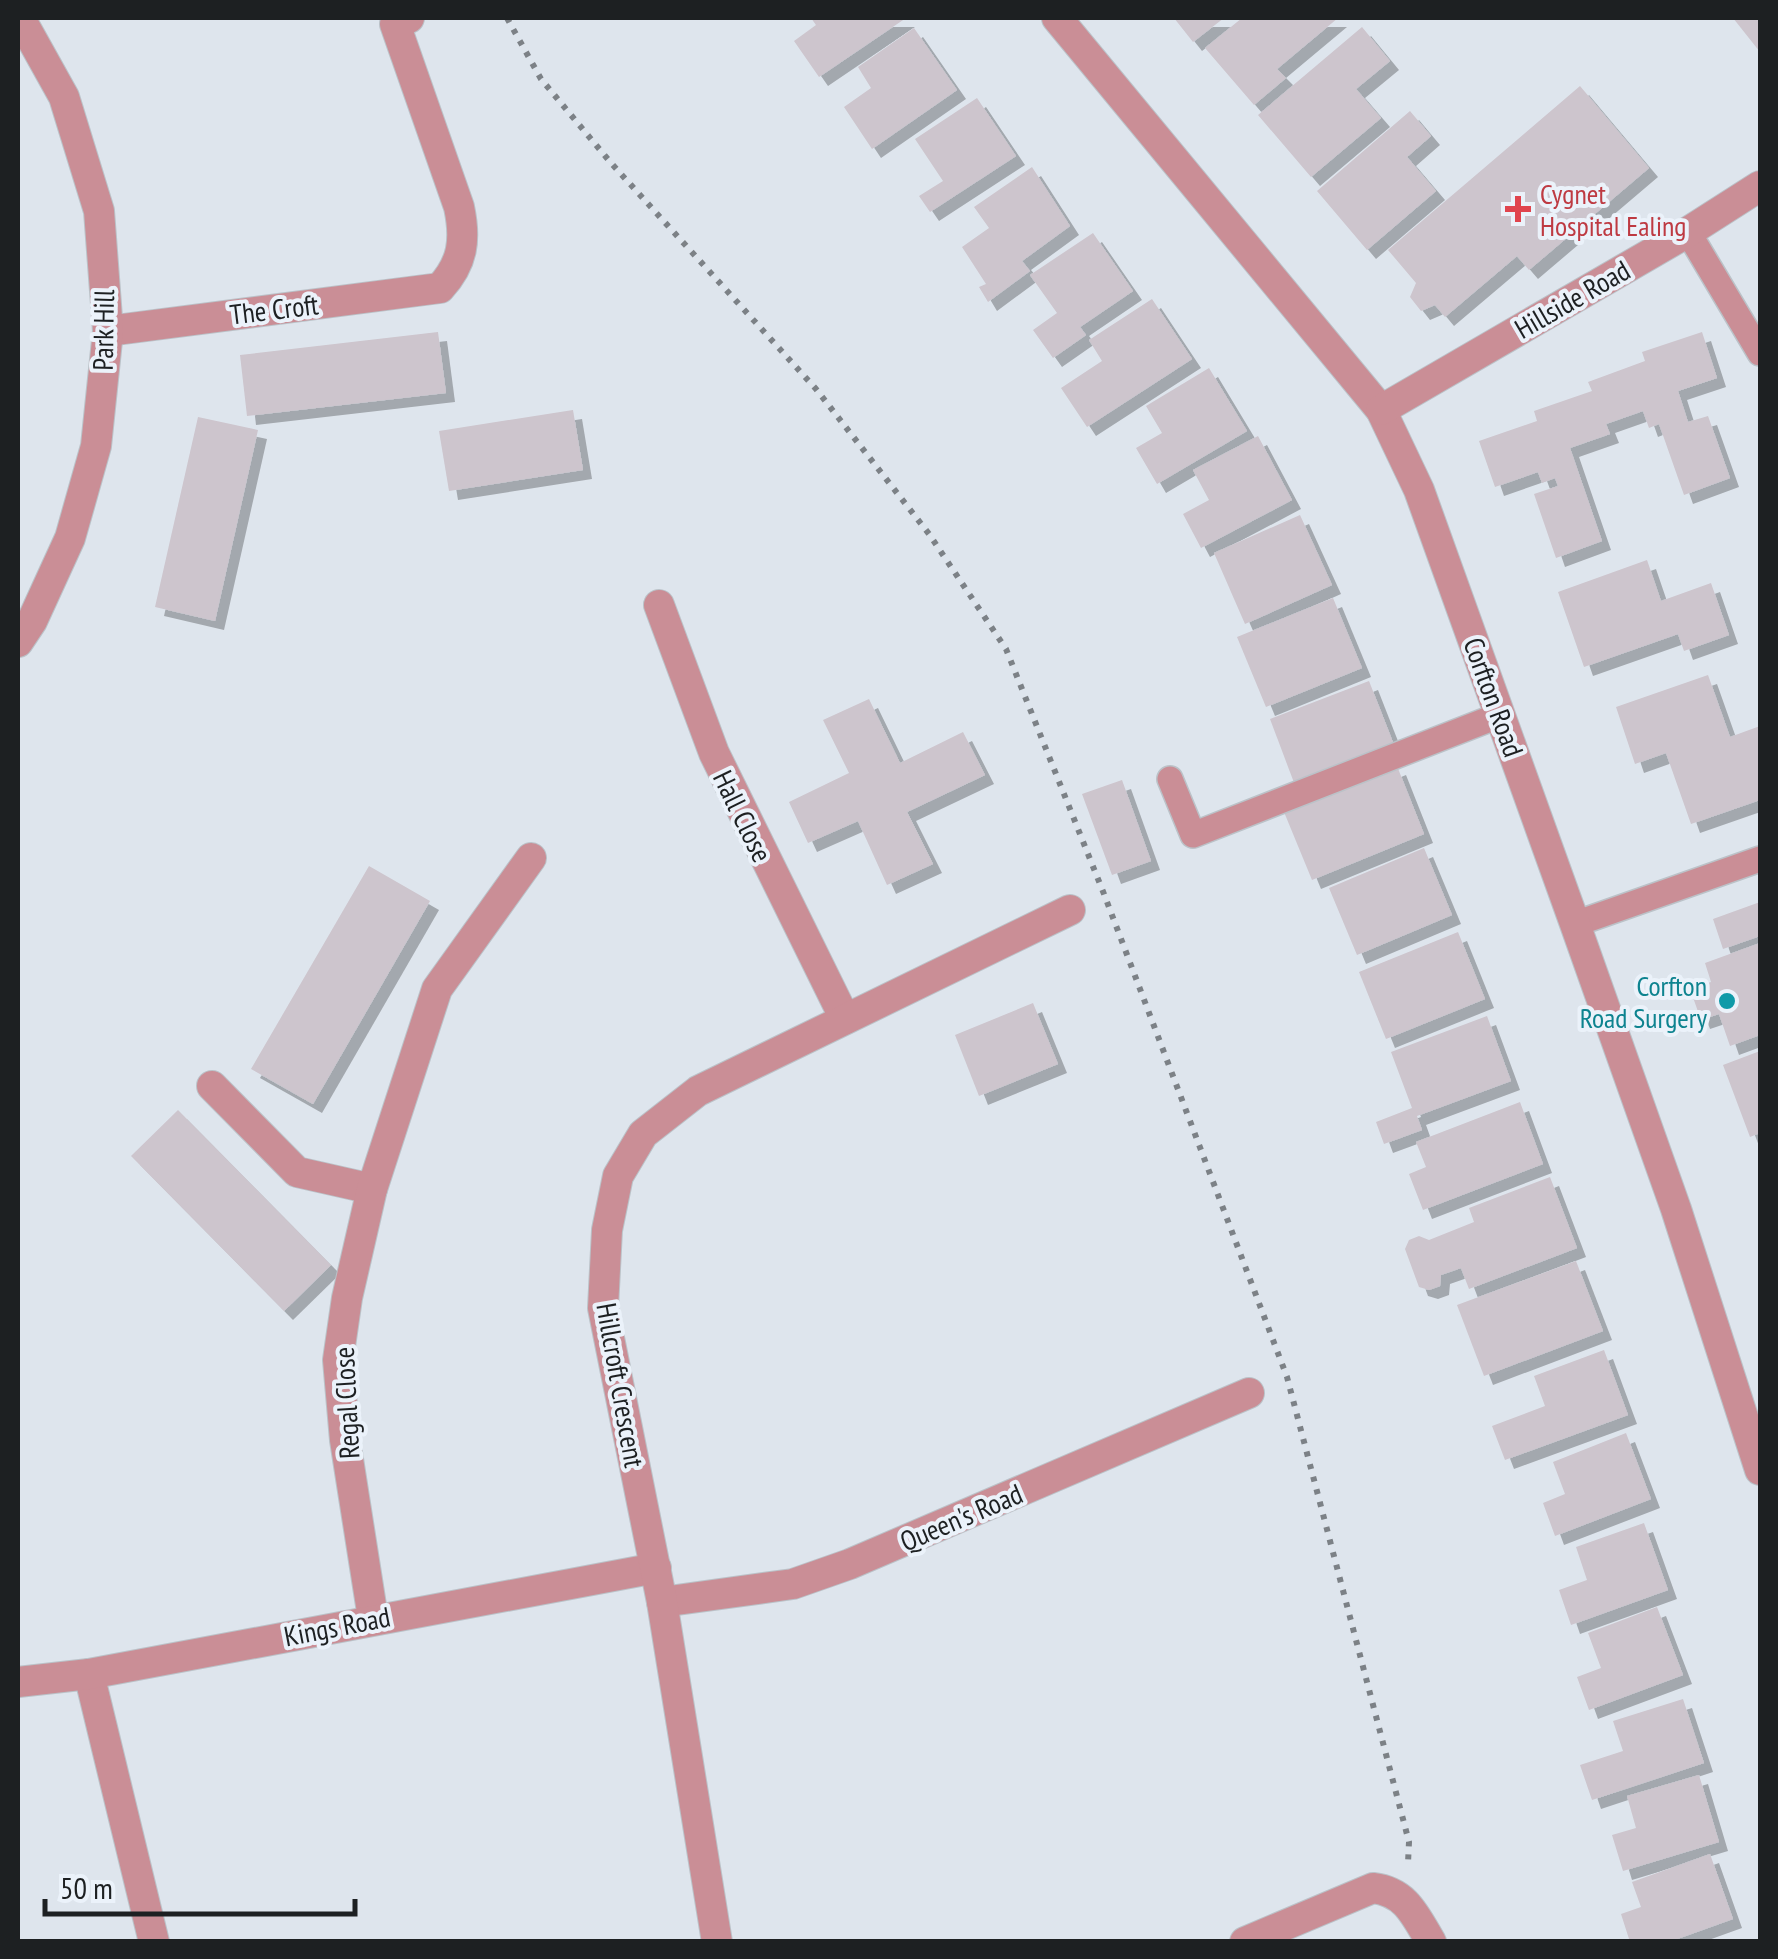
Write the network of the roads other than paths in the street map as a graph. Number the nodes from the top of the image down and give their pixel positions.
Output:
1 (20, 18) edge
2 (409, 18) edge
3 (1057, 18) edge
4 (1760, 186) edge
5 (1688, 232) junction
6 (108, 331) junction
7 (1760, 354) edge
8 (1381, 410) junction
9 (659, 605) dead end
10 (18, 642) edge
11 (1500, 715) junction
12 (1170, 778) dead end
13 (531, 858) dead end
14 (1760, 859) edge
15 (1070, 910) dead end
16 (1575, 924) junction
17 (845, 1019) junction
18 (212, 1086) dead end
19 (372, 1190) junction
20 (1249, 1393) dead end
21 (1760, 1470) edge
22 (656, 1568) junction
23 (662, 1602) junction
24 (373, 1618) junction
25 (89, 1674) junction
26 (18, 1682) edge
27 (154, 1942) edge
28 (716, 1942) edge
29 (1246, 1942) edge
30 (1431, 1942) edge

1 - 6 street, Park Hill
2 - 6 street, The Croft
3 - 8 street, Corfton Road
4 - 5 street, Hillside Road
5 - 7 lane
5 - 8 street, Hillside Road
6 - 10 street, Park Hill
8 - 11 street, Corfton Road
9 - 17 street, Hall Close
11 - 12 lane
11 - 16 street, Corfton Road
13 - 19 street, Regal Close
14 - 16 lane
15 - 17 street, Hillcroft Crescent
16 - 21 street, Corfton Road
17 - 22 street, Hillcroft Crescent
18 - 19 street
19 - 24 street, Regal Close
20 - 23 street, Queen's Road
22 - 23 street, Hillcroft Crescent
22 - 24 street, Kings Road
23 - 28 street, Hillcroft Crescent
24 - 25 street, Kings Road
25 - 26 street, Kings Road
25 - 27 street
29 - 30 street

